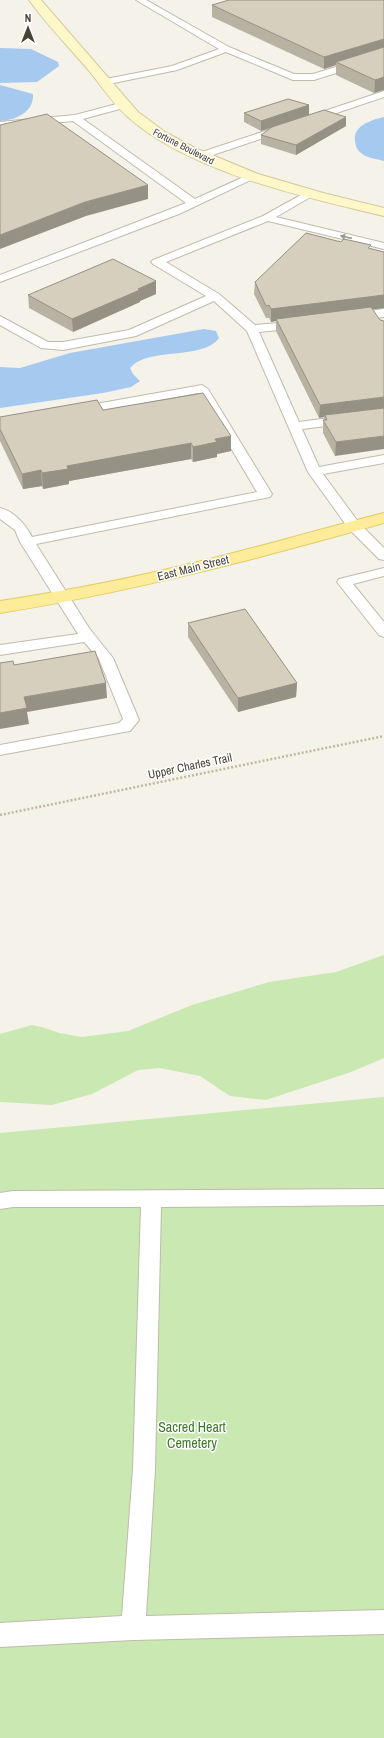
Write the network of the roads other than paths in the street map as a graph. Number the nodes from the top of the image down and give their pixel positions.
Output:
1 (36, 0) edge
2 (140, 0) edge
3 (226, 49) junction
4 (384, 55) edge
5 (104, 82) junction
6 (384, 94) edge
7 (124, 105) junction
8 (75, 118) junction
9 (0, 125) edge
10 (200, 156) junction
11 (254, 176) junction
12 (310, 193) junction
13 (193, 203) junction
14 (384, 212) edge
15 (267, 218) junction
16 (384, 246) edge
17 (0, 279) edge
18 (215, 296) junction
19 (380, 317) edge
20 (344, 318) edge
21 (0, 320) edge
22 (313, 322) edge
23 (252, 329) junction
24 (70, 413) edge
25 (384, 415) edge
26 (296, 426) junction
27 (384, 459) edge
28 (315, 472) junction
29 (0, 512) edge
30 (384, 518) edge
31 (354, 526) junction
32 (27, 542) junction
33 (384, 556) edge
34 (384, 572) edge
35 (61, 598) junction
36 (0, 607) edge
37 (384, 632) edge
38 (88, 637) junction
39 (0, 650) edge
40 (0, 750) edge
41 (384, 1197) edge
42 (151, 1199) junction
43 (0, 1201) edge
44 (384, 1622) edge
45 (133, 1628) junction
46 (0, 1635) edge

1 - 5 main road, Fortune Boulevard
2 - 3 lane
3 - 4 lane
3 - 5 lane
5 - 7 main road, Fortune Boulevard
6 - 10 lane
7 - 8 lane
7 - 10 main road, Fortune Boulevard
8 - 9 lane
8 - 13 lane
10 - 11 main road, Fortune Boulevard
11 - 12 main road, Fortune Boulevard
11 - 13 lane
12 - 14 main road, Fortune Boulevard
12 - 15 lane
13 - 17 lane
16 -> 15 lane
15 - 18 lane
18 - 21 lane
18 - 23 lane
19 - 20 lane
22 - 23 lane
23 - 26 lane
24 - 32 lane
25 - 26 lane
26 - 28 lane
27 - 28 lane
28 - 31 lane
29 - 32 lane
30 - 31 main road, East Main Street
31 - 33 lane
31 - 35 main road, East Main Street
32 - 35 lane
34 - 37 lane
35 - 36 main road, East Main Street
35 - 38 lane
38 - 39 lane
38 - 40 lane
41 - 42 lane
42 - 43 lane
42 - 45 lane
44 - 45 lane
45 - 46 lane

